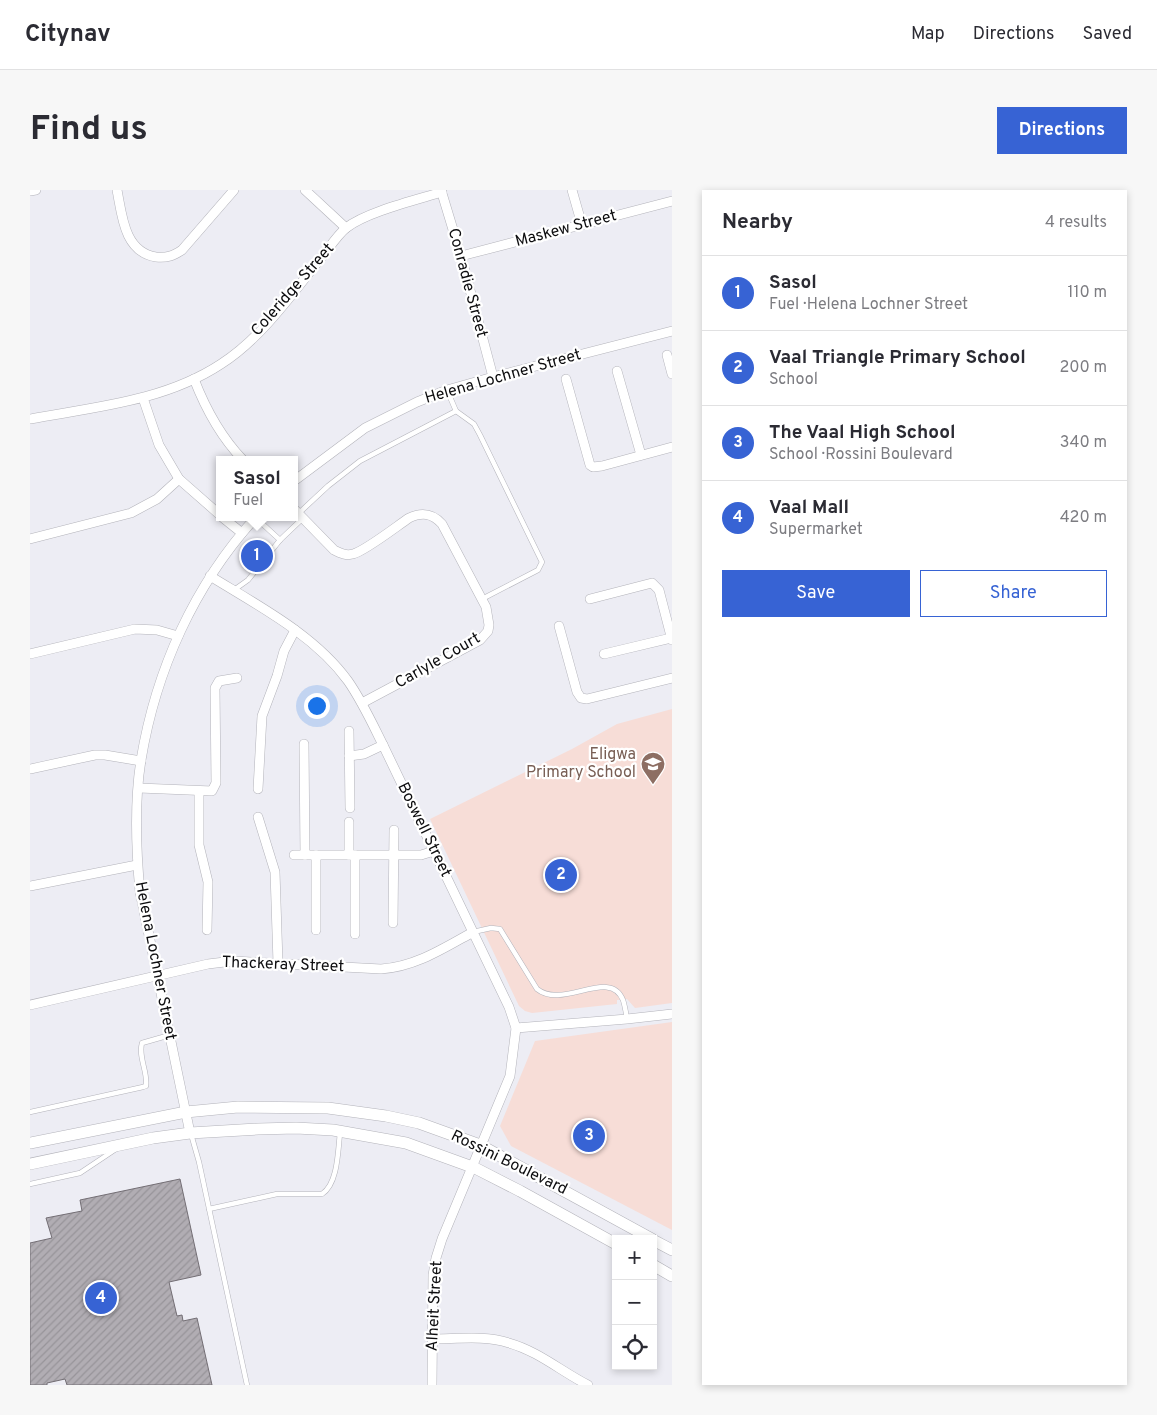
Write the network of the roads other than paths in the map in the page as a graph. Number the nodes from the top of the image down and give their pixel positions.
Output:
1 (36, 190) edge
2 (117, 190) edge
3 (234, 190) edge
4 (305, 190) edge
5 (572, 190) edge
6 (441, 191) edge
7 (30, 192) edge
8 (672, 201) edge
9 (582, 224) junction
10 (346, 228) junction
11 (461, 256) junction
12 (672, 331) edge
13 (667, 354) dead end
14 (617, 371) dead end
15 (672, 374) edge
16 (493, 377) junction
17 (194, 379) junction
18 (566, 380) dead end
19 (447, 390) junction
20 (143, 398) junction
21 (456, 411) junction
22 (30, 419) edge
23 (672, 447) edge
24 (641, 455) junction
25 (239, 456) edge
26 (298, 478) edge
27 (179, 479) junction
28 (216, 512) edge
29 (299, 513) edge
30 (227, 521) edge
31 (253, 521) edge
32 (259, 521) edge
33 (293, 521) edge
34 (242, 533) junction
35 (30, 539) edge
36 (280, 540) junction
37 (210, 576) junction
38 (234, 590) junction
39 (482, 599) junction
40 (590, 599) dead end
41 (558, 626) dead end
42 (295, 630) junction
43 (178, 636) junction
44 (672, 639) edge
45 (30, 654) edge
46 (604, 654) dead end
47 (237, 678) dead end
48 (672, 678) edge
49 (362, 704) junction
50 (349, 731) dead end
51 (304, 744) dead end
52 (383, 745) junction
53 (349, 756) junction
54 (141, 761) junction
55 (30, 768) edge
56 (139, 788) junction
57 (258, 789) dead end
58 (199, 791) junction
59 (350, 808) dead end
60 (258, 817) dead end
61 (349, 822) dead end
62 (394, 830) dead end
63 (434, 851) junction
64 (294, 855) dead end
65 (304, 855) junction
66 (316, 855) junction
67 (352, 855) junction
68 (394, 855) junction
69 (137, 865) junction
70 (30, 886) edge
71 (393, 923) dead end
72 (207, 930) dead end
73 (316, 930) dead end
74 (473, 932) junction
75 (355, 934) dead end
76 (278, 963) junction
77 (157, 976) junction
78 (30, 1005) edge
79 (672, 1014) edge
80 (627, 1019) junction
81 (516, 1028) junction
82 (170, 1035) junction
83 (30, 1112) edge
84 (186, 1112) junction
85 (341, 1131) junction
86 (190, 1133) junction
87 (30, 1143) edge
88 (121, 1145) junction
89 (480, 1145) junction
90 (30, 1164) edge
91 (471, 1166) junction
92 (30, 1184) edge
93 (210, 1209) junction
94 (645, 1235) edge
95 (612, 1242) edge
96 (657, 1242) edge
97 (672, 1250) edge
98 (657, 1267) edge
99 (672, 1276) edge
100 (432, 1339) junction
101 (572, 1381) edge
102 (248, 1385) edge
103 (432, 1385) edge
104 (588, 1385) edge

1 - 7 street
2 - 3 street
4 - 10 street
5 - 9 street
6 - 10 street, Coleridge Street
6 - 11 street, Conradie Street
8 - 9 street, Maskew Street
9 - 11 street, Maskew Street
10 - 17 street, Coleridge Street
11 - 16 street, Conradie Street
12 - 16 street, Helena Lochner Street
13 - 15 street
14 - 24 street
16 - 19 street, Helena Lochner Street
17 - 20 street, Coleridge Street
17 - 25 street
18 - 24 street
19 - 21 lane
19 - 26 street, Helena Lochner Street
20 - 22 street, Coleridge Street
20 - 27 street
21 - 29 lane
21 - 39 lane
23 - 24 street
27 - 28 street
27 - 35 street
29 - 39 street, Carlyle Court
30 - 34 street
31 - 34 street, Helena Lochner Street
32 - 36 lane
33 - 36 lane
34 - 37 street, Helena Lochner Street
36 - 38 lane
37 - 38 street, Boswell Street
37 - 43 street, Helena Lochner Street
38 - 42 street, Boswell Street
39 - 49 street, Carlyle Court
40 - 44 street
41 - 48 street
42 - 49 street, Boswell Street
42 - 57 street
43 - 45 street
43 - 54 street, Helena Lochner Street
44 - 46 street
47 - 58 street
49 - 52 street, Boswell Street
50 - 53 street
51 - 65 street
52 - 53 street
52 - 63 street, Boswell Street
53 - 59 street
54 - 55 street
54 - 56 street, Helena Lochner Street
56 - 58 street
56 - 69 street, Helena Lochner Street
58 - 72 street
60 - 76 street
61 - 67 street
62 - 68 street
63 - 68 street
63 - 74 street, Boswell Street
64 - 65 street
65 - 66 street
66 - 67 street
66 - 73 street
67 - 68 street
67 - 75 street
68 - 71 street
69 - 70 street
69 - 77 street, Helena Lochner Street
74 - 76 street, Thackeray Street
74 - 80 lane
74 - 81 street, Boswell Street
76 - 77 street, Thackeray Street
77 - 78 street, Thackeray Street
77 - 82 street, Helena Lochner Street
79 - 80 street
80 - 81 street
81 - 89 street, Boswell Street
82 - 83 lane
82 - 84 street, Helena Lochner Street
84 - 86 street, Helena Lochner Street
84 - 87 street, Rossini Boulevard
84 - 89 street, Rossini Boulevard
85 - 86 street, Rossini Boulevard
85 - 91 street, Rossini Boulevard
85 - 93 lane
86 - 88 street, Rossini Boulevard
86 - 93 lane
88 - 90 street, Rossini Boulevard
88 - 92 lane
89 - 91 street, Alheit Street
89 - 94 street, Rossini Boulevard
91 - 95 street, Rossini Boulevard
91 - 100 street, Alheit Street
93 - 102 lane
96 - 97 street, Rossini Boulevard
98 - 99 street
100 - 101 street
100 - 103 street, Alheit Street
101 - 104 street

